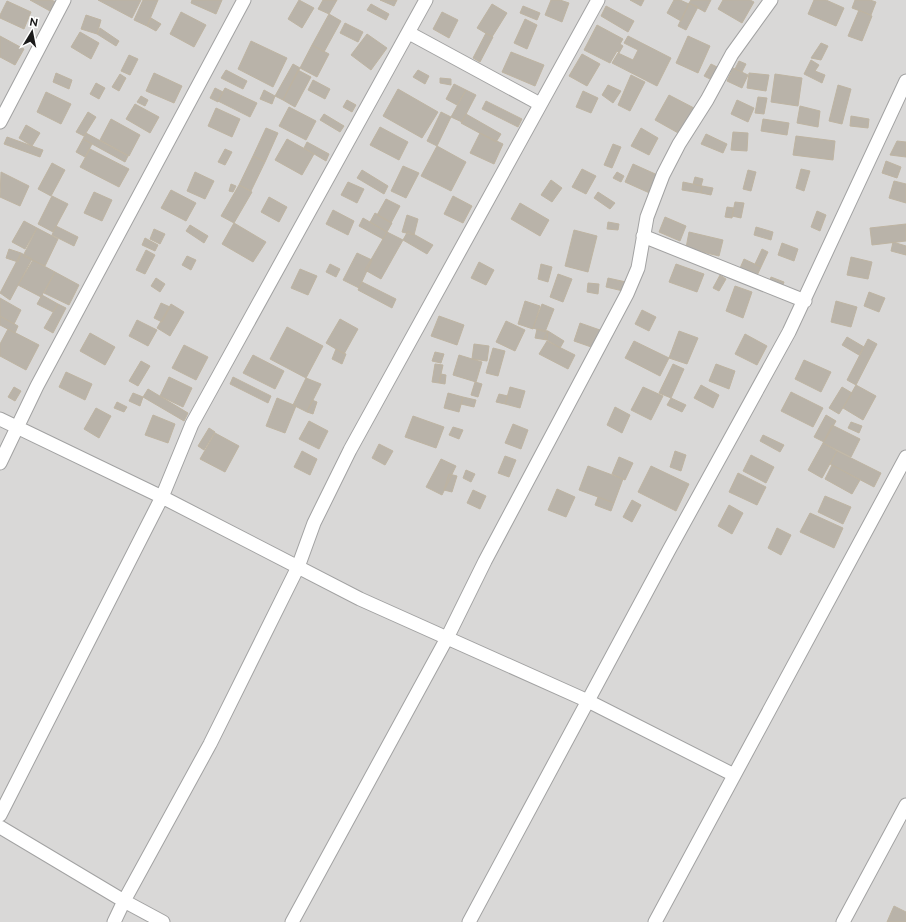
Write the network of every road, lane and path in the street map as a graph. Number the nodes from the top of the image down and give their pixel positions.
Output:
1 (64, 0) edge
2 (244, 0) edge
3 (426, 0) edge
4 (598, 0) edge
5 (771, 0) edge
6 (409, 33) junction
7 (906, 81) edge
8 (540, 104) junction
9 (0, 122) edge
10 (643, 236) junction
11 (805, 301) junction
12 (0, 419) edge
13 (18, 428) junction
14 (906, 457) edge
15 (0, 464) edge
16 (162, 497) junction
17 (298, 567) junction
18 (447, 638) junction
19 (588, 702) junction
20 (734, 775) junction
21 (906, 805) edge
22 (0, 815) edge
23 (0, 827) edge
24 (124, 901) junction
25 (114, 922) edge
26 (163, 922) edge
27 (292, 922) edge
28 (469, 922) edge
29 (654, 922) edge
30 (843, 922) edge

1 - 9 street
2 - 13 street
3 - 6 street
4 - 8 street
5 - 10 street
6 - 8 street
6 - 16 street
7 - 11 street
8 - 17 street
10 - 11 street
10 - 18 street
11 - 19 street
12 - 13 street
13 - 15 street
13 - 16 street
14 - 20 street
16 - 17 street
16 - 22 street
17 - 18 street
17 - 24 street
18 - 19 street
18 - 27 street
19 - 20 street
19 - 28 street
20 - 29 street
21 - 30 street
23 - 24 street
24 - 25 street
24 - 26 street

